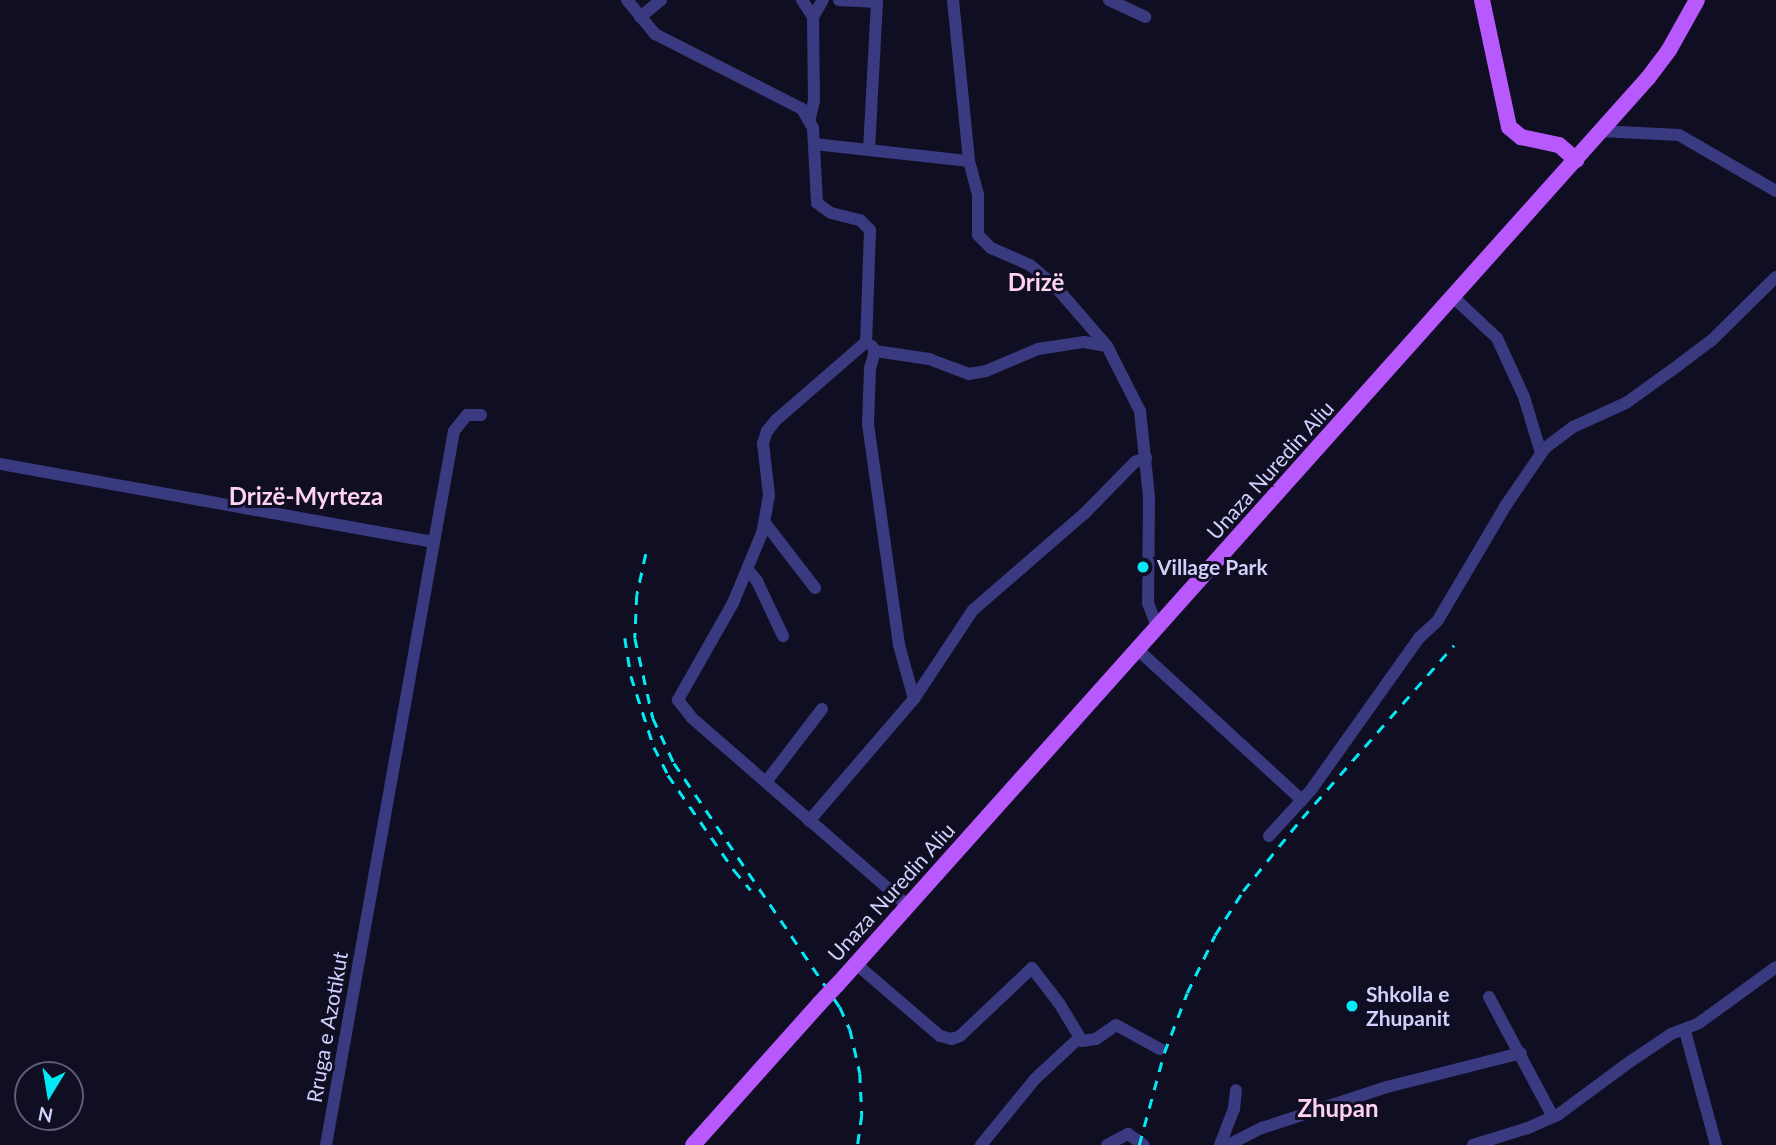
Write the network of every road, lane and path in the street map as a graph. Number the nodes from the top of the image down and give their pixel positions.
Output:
1 (627, 0) edge
2 (661, 0) edge
3 (802, 0) edge
4 (823, 0) edge
5 (839, 0) edge
6 (953, 0) edge
7 (1109, 0) edge
8 (1482, 0) edge
9 (1697, 0) edge
10 (640, 17) junction
11 (813, 17) junction
12 (1145, 17) dead end
13 (810, 118) junction
14 (1600, 131) junction
15 (814, 144) junction
16 (869, 148) junction
17 (969, 160) junction
18 (1576, 160) junction
19 (1776, 191) edge
20 (1776, 277) edge
21 (1453, 297) junction
22 (1107, 346) junction
23 (871, 347) junction
24 (481, 415) dead end
25 (1541, 453) junction
26 (1146, 458) junction
27 (0, 464) edge
28 (765, 523) junction
29 (434, 542) junction
30 (749, 571) junction
31 (815, 589) dead end
32 (1157, 628) junction
33 (783, 636) dead end
34 (1138, 649) junction
35 (914, 699) junction
36 (822, 709) dead end
37 (766, 782) junction
38 (1302, 800) junction
39 (809, 821) junction
40 (1269, 836) dead end
41 (907, 905) junction
42 (855, 963) junction
43 (1776, 967) edge
44 (1489, 997) dead end
45 (1685, 1031) junction
46 (1079, 1038) junction
47 (1160, 1049) dead end
48 (1521, 1053) junction
49 (1236, 1090) dead end
50 (1553, 1117) junction
51 (991, 1133) junction
52 (326, 1145) edge
53 (693, 1145) edge
54 (981, 1145) edge
55 (1001, 1145) edge
56 (1107, 1145) edge
57 (1144, 1145) edge
58 (1220, 1145) edge
59 (1228, 1145) edge
60 (1474, 1145) edge
61 (1716, 1145) edge

1 - 10 street
2 - 10 street
3 - 11 street
4 - 11 street
5 - 16 street
6 - 17 street
7 - 12 street
8 - 18 main road
9 - 14 main road, Unaza Nuredin Aliu
10 - 13 street
11 - 13 street
13 - 15 street
14 - 18 main road, Unaza Nuredin Aliu
14 - 19 street
15 - 16 street
15 - 23 street
16 - 17 street
17 - 22 street
18 - 21 main road, Unaza Nuredin Aliu
20 - 25 street
21 - 25 street
21 - 32 main road, Unaza Nuredin Aliu
22 - 23 street
22 - 26 street
23 - 28 street
23 - 35 street
24 - 29 street, Rruga e Azotikut
25 - 38 street
26 - 32 street
26 - 35 street
27 - 29 street
28 - 30 street
28 - 31 street
29 - 52 street, Rruga e Azotikut
30 - 33 street
30 - 37 street
32 - 34 main road, Unaza Nuredin Aliu
34 - 38 street
34 - 41 main road, Unaza Nuredin Aliu
35 - 39 street
36 - 37 street
37 - 39 street
38 - 40 street
39 - 41 street
41 - 42 main road, Unaza Nuredin Aliu
42 - 46 street
42 - 53 main road, Unaza Nuredin Aliu, bridge
43 - 45 street
44 - 48 street
45 - 50 street
45 - 61 street
46 - 47 street
46 - 51 street
48 - 50 street
48 - 59 street
49 - 58 street
50 - 60 street
51 - 54 street
51 - 55 street
56 - 57 street

